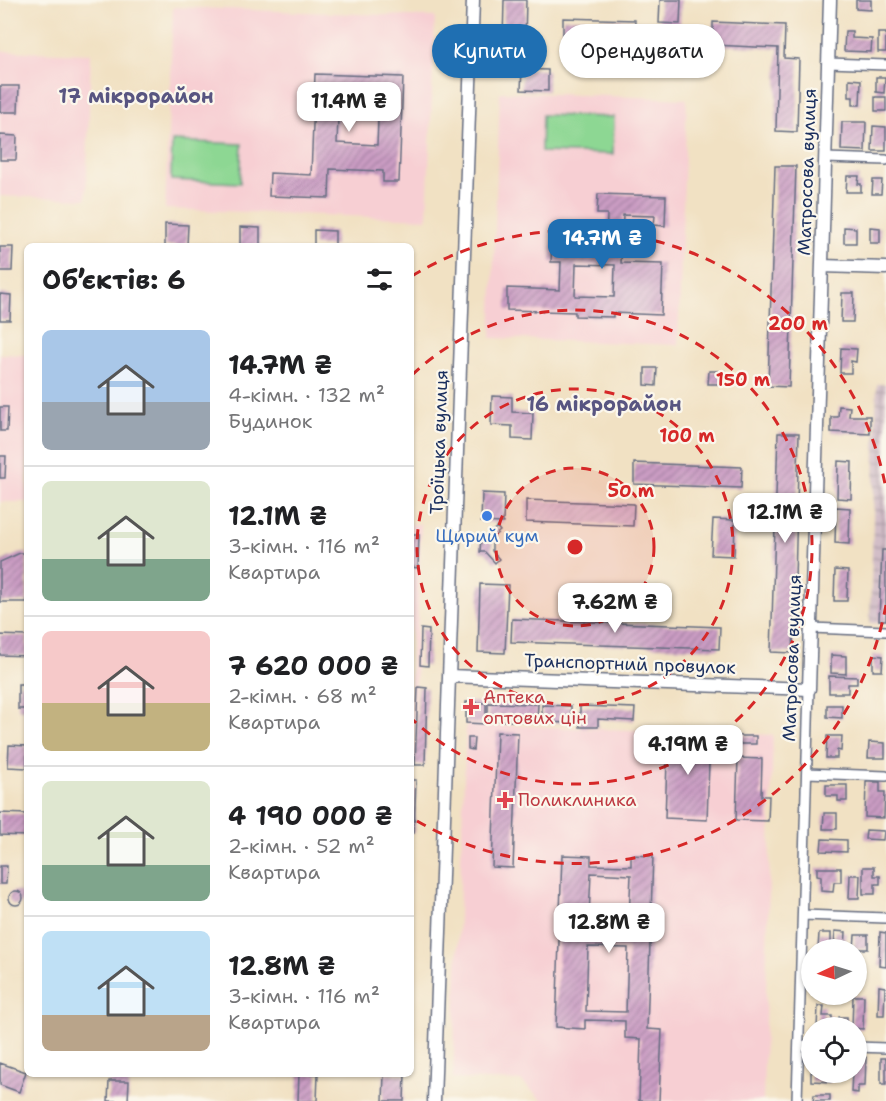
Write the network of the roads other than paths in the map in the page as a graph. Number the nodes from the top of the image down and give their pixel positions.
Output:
1 (473, 0) edge
2 (830, 0) edge
3 (828, 63) junction
4 (886, 65) edge
5 (825, 158) junction
6 (886, 160) edge
7 (822, 266) junction
8 (886, 268) edge
9 (811, 628) junction
10 (886, 631) edge
11 (449, 676) junction
12 (809, 689) junction
13 (807, 773) junction
14 (886, 776) edge
15 (802, 915) junction
16 (886, 918) edge
17 (799, 1045) joint
18 (867, 1047) edge
19 (886, 1048) edge
20 (434, 1101) edge
21 (797, 1101) edge

1 - 11 street, Троїцька вулиця
2 - 3 street, Матросова вулиця
3 - 4 street
3 - 5 street, Матросова вулиця
5 - 6 street
5 - 7 street, Матросова вулиця
7 - 8 street
7 - 9 street, Матросова вулиця
9 - 10 street
9 - 12 street, Матросова вулиця
11 - 12 street, Транспортний провулок
11 - 20 street, Троїцька вулиця
12 - 13 street, Матросова вулиця
13 - 14 street
13 - 15 street, Матросова вулиця
15 - 16 street
15 - 17 street, Матросова вулиця
17 - 21 street, Матросова вулиця
18 - 19 street

